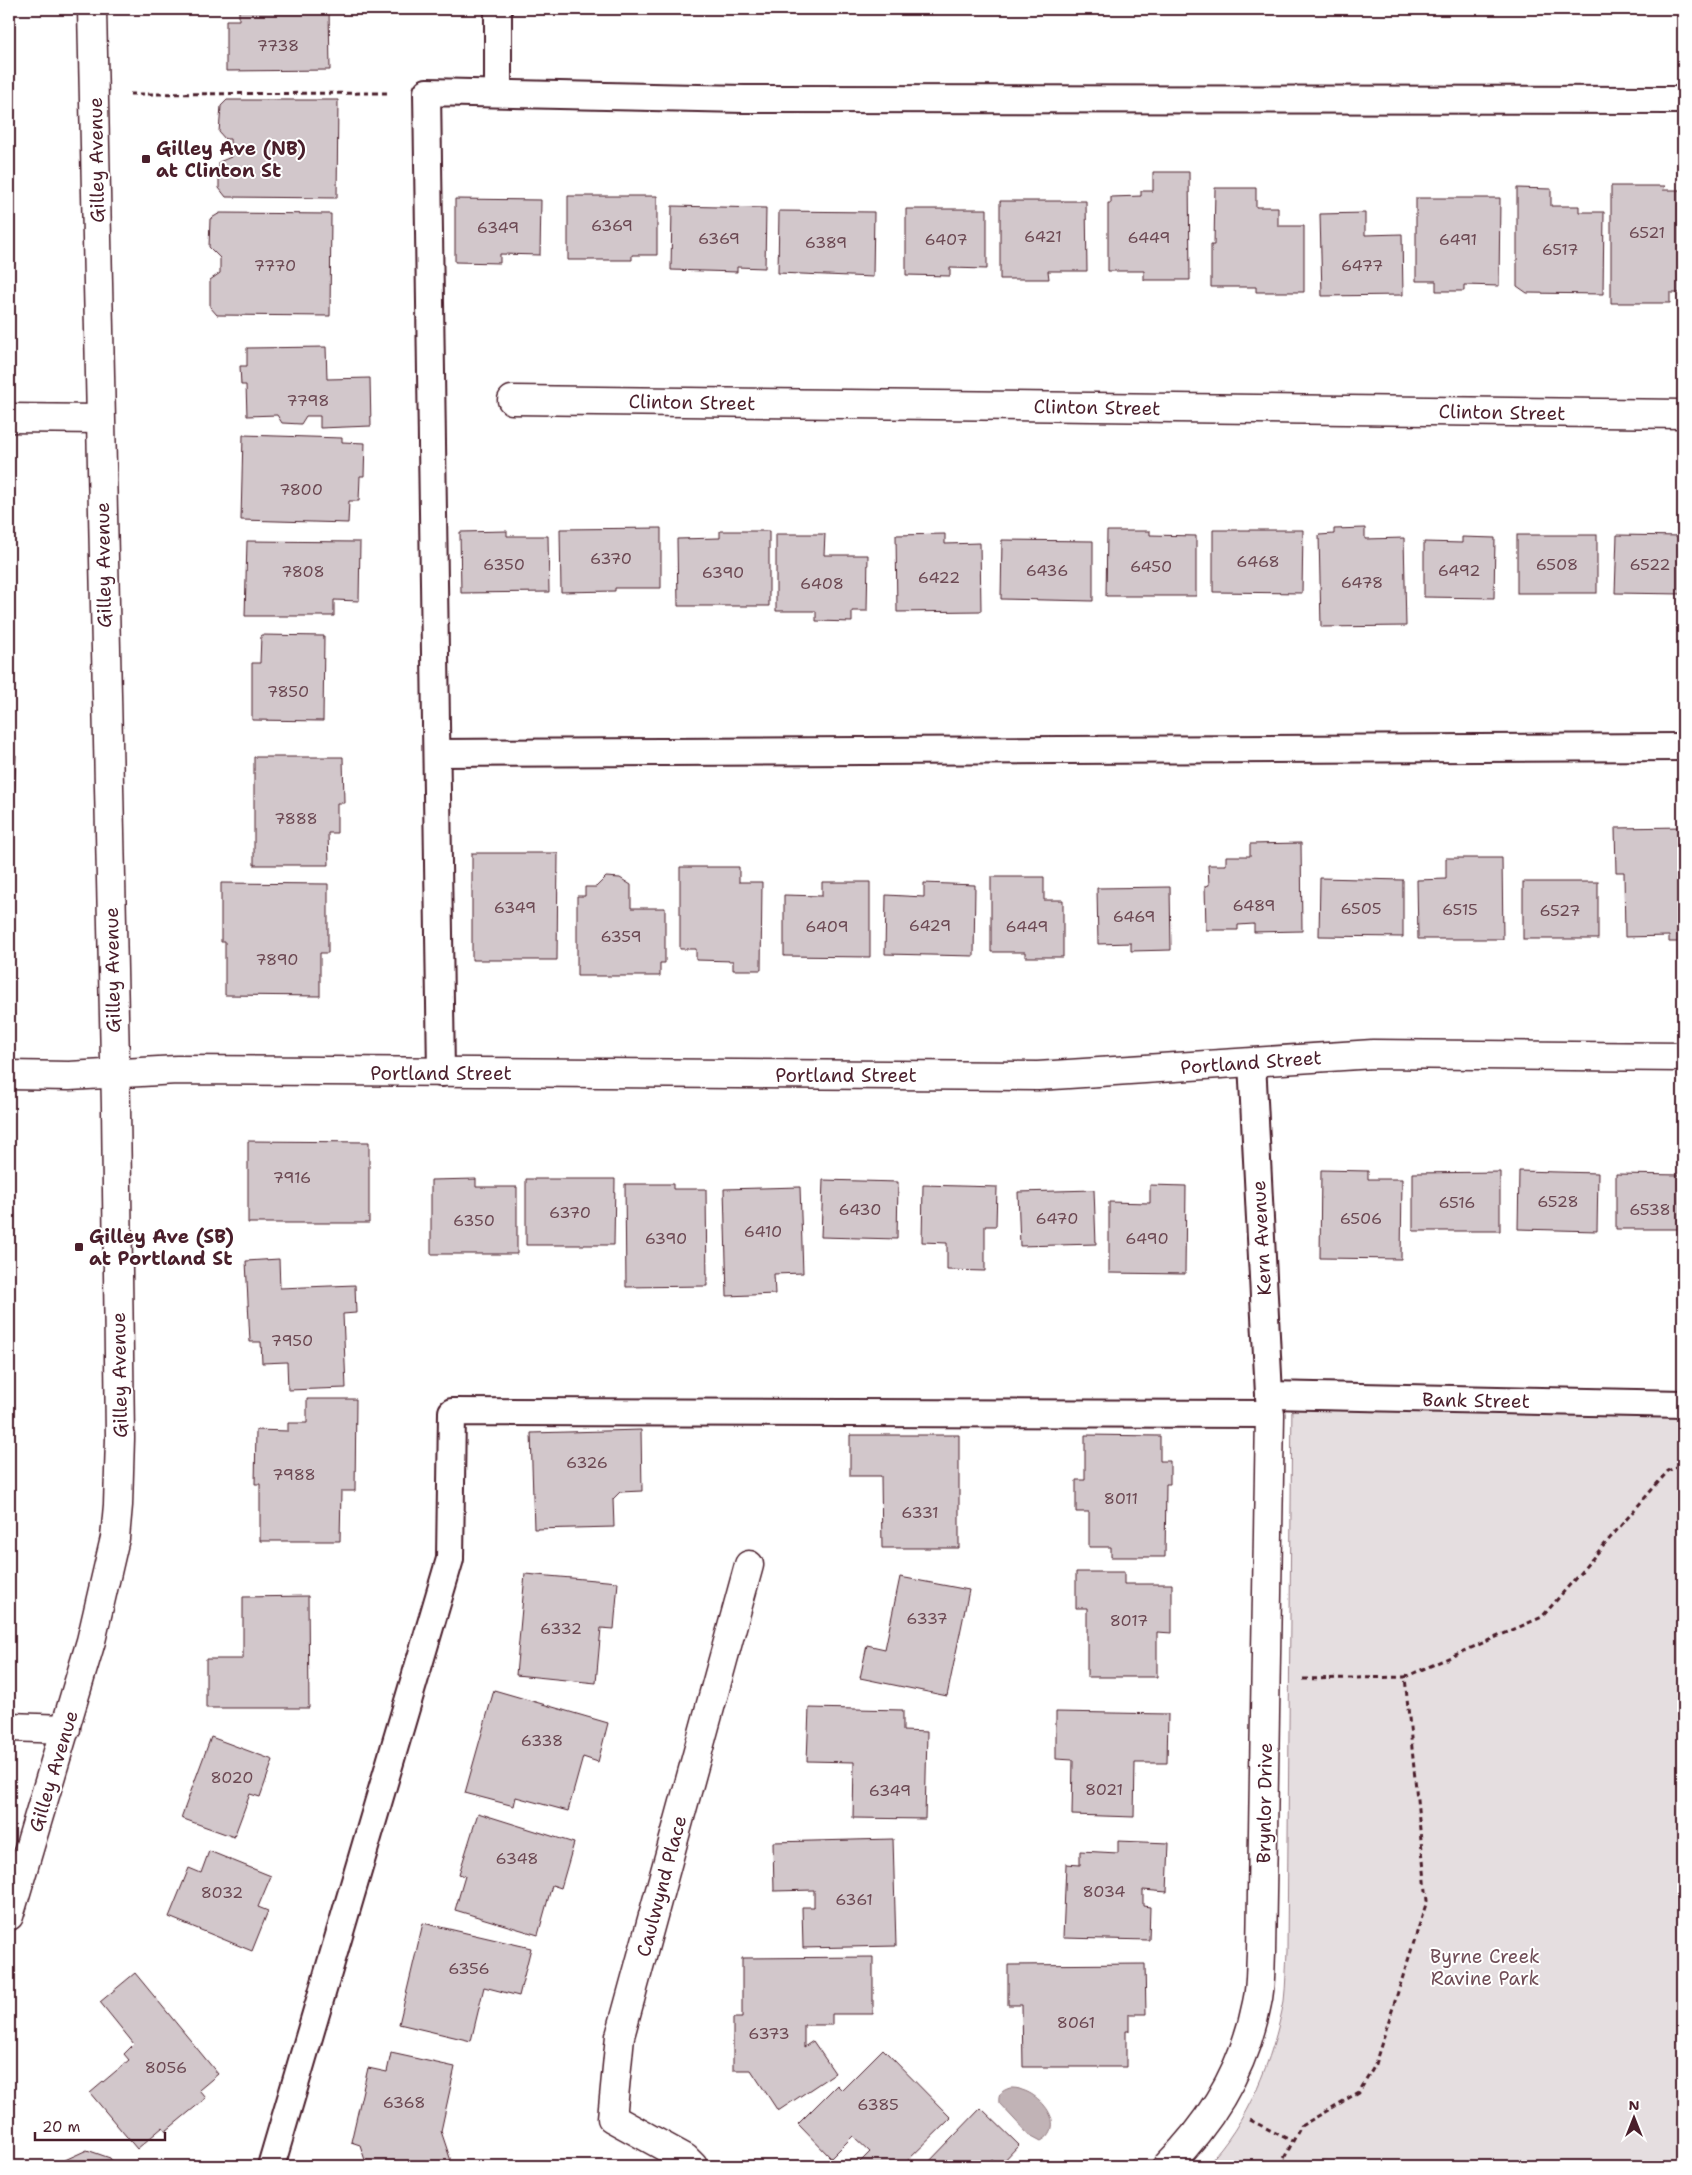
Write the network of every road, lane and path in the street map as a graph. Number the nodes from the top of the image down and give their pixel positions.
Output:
1 (92, 9) edge
2 (498, 9) edge
3 (427, 92) junction
4 (498, 92) junction
5 (94, 95) junction
6 (1683, 100) edge
7 (512, 400) dead end
8 (1683, 414) edge
9 (9, 418) edge
10 (100, 419) junction
11 (1683, 747) edge
12 (438, 753) junction
13 (1683, 1056) edge
14 (1252, 1062) junction
15 (441, 1073) junction
16 (114, 1074) junction
17 (9, 1075) edge
18 (1269, 1404) junction
19 (1683, 1404) edge
20 (1683, 1464) edge
21 (749, 1565) dead end
22 (1405, 1677) junction
23 (1266, 1680) junction
24 (9, 1727) edge
25 (66, 1729) junction
26 (9, 1916) edge
27 (1218, 2104) junction
28 (1292, 2141) junction
29 (271, 2166) edge
30 (693, 2166) edge
31 (1167, 2166) edge
32 (1280, 2166) edge

1 - 5 street, Gilley Avenue
2 - 4 lane
3 - 4 lane
3 - 5 path
3 - 12 lane
4 - 6 lane
5 - 10 street, Gilley Avenue
7 - 8 street, Clinton Street
9 - 10 street
10 - 16 street, Gilley Avenue
11 - 12 lane
12 - 15 lane
13 - 14 street, Portland Street
14 - 15 street, Portland Street
14 - 18 lane, Kern Avenue
15 - 16 street, Portland Street
16 - 17 street, Portland Street
16 - 25 street, Gilley Avenue
18 - 19 lane, Bank Street
18 - 23 street, Brynlor Drive
18 - 29 lane, Bank Street
20 - 22 path
21 - 30 street, Caulwynd Place
22 - 23 path
22 - 28 path
23 - 27 street, Brynlor Drive
24 - 25 street
25 - 26 street, Gilley Avenue
27 - 28 path
27 - 31 street, Brynlor Drive
28 - 32 path

